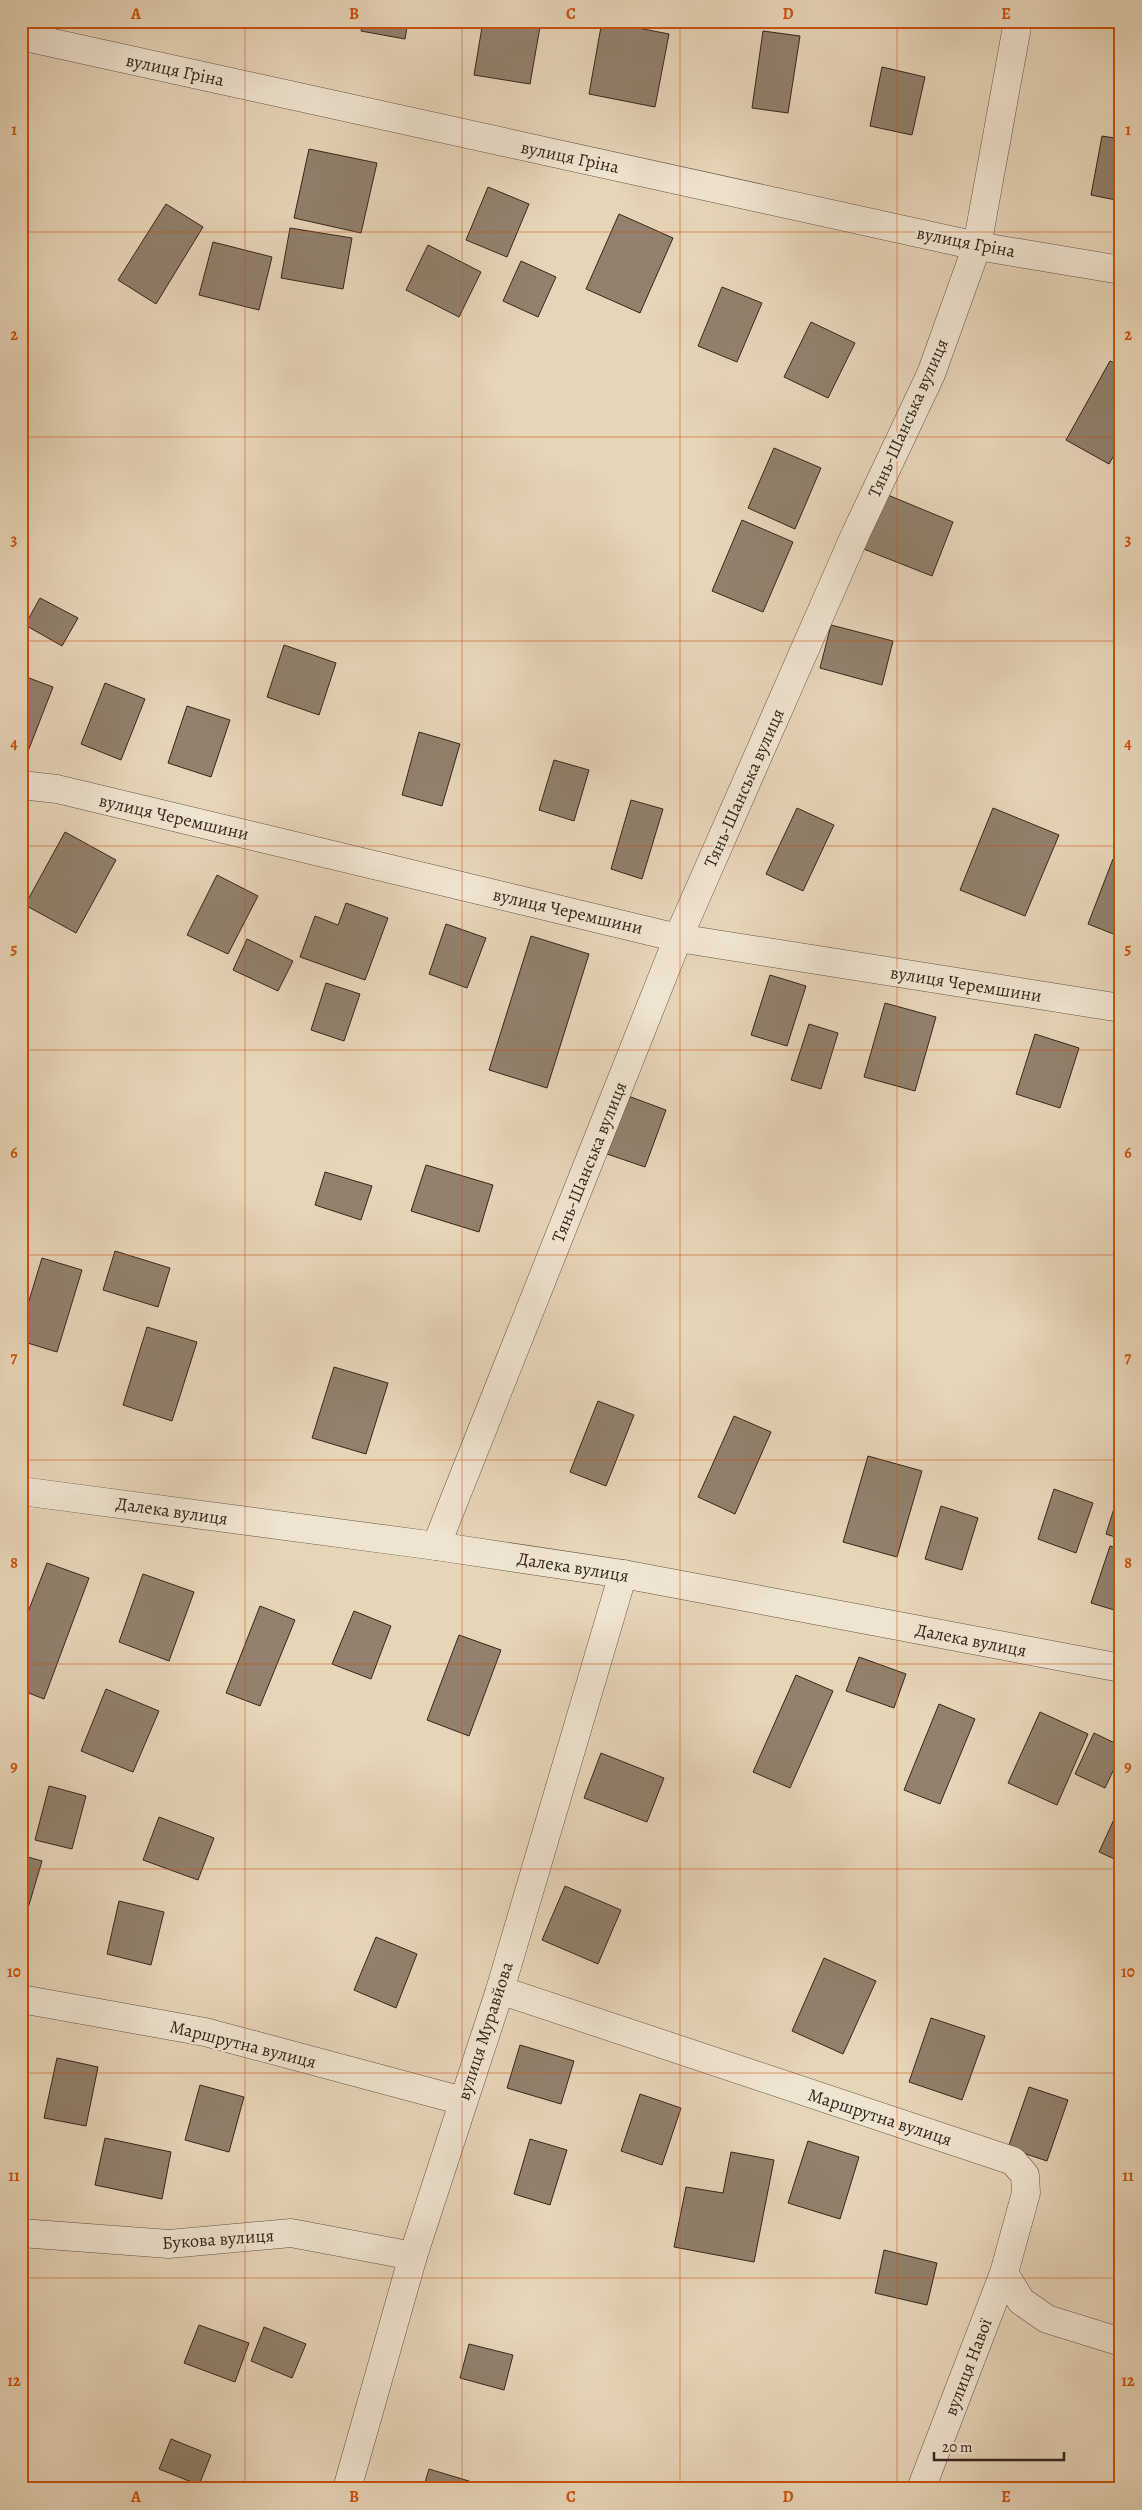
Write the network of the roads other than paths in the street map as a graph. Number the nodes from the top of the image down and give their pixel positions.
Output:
1 (1018, 21) edge
2 (21, 36) edge
3 (977, 246) junction
4 (1121, 270) edge
5 (21, 785) edge
6 (678, 938) junction
7 (1121, 1008) edge
8 (21, 1491) edge
9 (436, 1546) junction
10 (623, 1574) junction
11 (1121, 1668) edge
12 (500, 1990) junction
13 (21, 1999) edge
14 (463, 2101) junction
15 (21, 2233) edge
16 (413, 2256) junction
17 (1004, 2273) junction
18 (1121, 2342) edge
19 (347, 2489) edge
20 (921, 2489) edge

1 - 3 street, Тянь-Шанська вулиця
2 - 3 street, вулиця Гріна
3 - 4 street, вулиця Гріна
3 - 6 street, Тянь-Шанська вулиця
5 - 6 street, вулиця Черемшини
6 - 7 street, вулиця Черемшини
6 - 9 street, Тянь-Шанська вулиця
8 - 9 street, Далека вулиця
9 - 10 street, Далека вулиця
10 - 11 street, Далека вулиця
10 - 12 street, вулиця Муравйова
12 - 14 street, вулиця Муравйова
12 - 17 street, Маршрутна вулиця
13 - 14 street, Маршрутна вулиця
14 - 16 street, вулиця Муравйова
15 - 16 street, Букова вулиця
16 - 19 street, вулиця Муравйова
17 - 18 street
17 - 20 street, вулиця Навої

